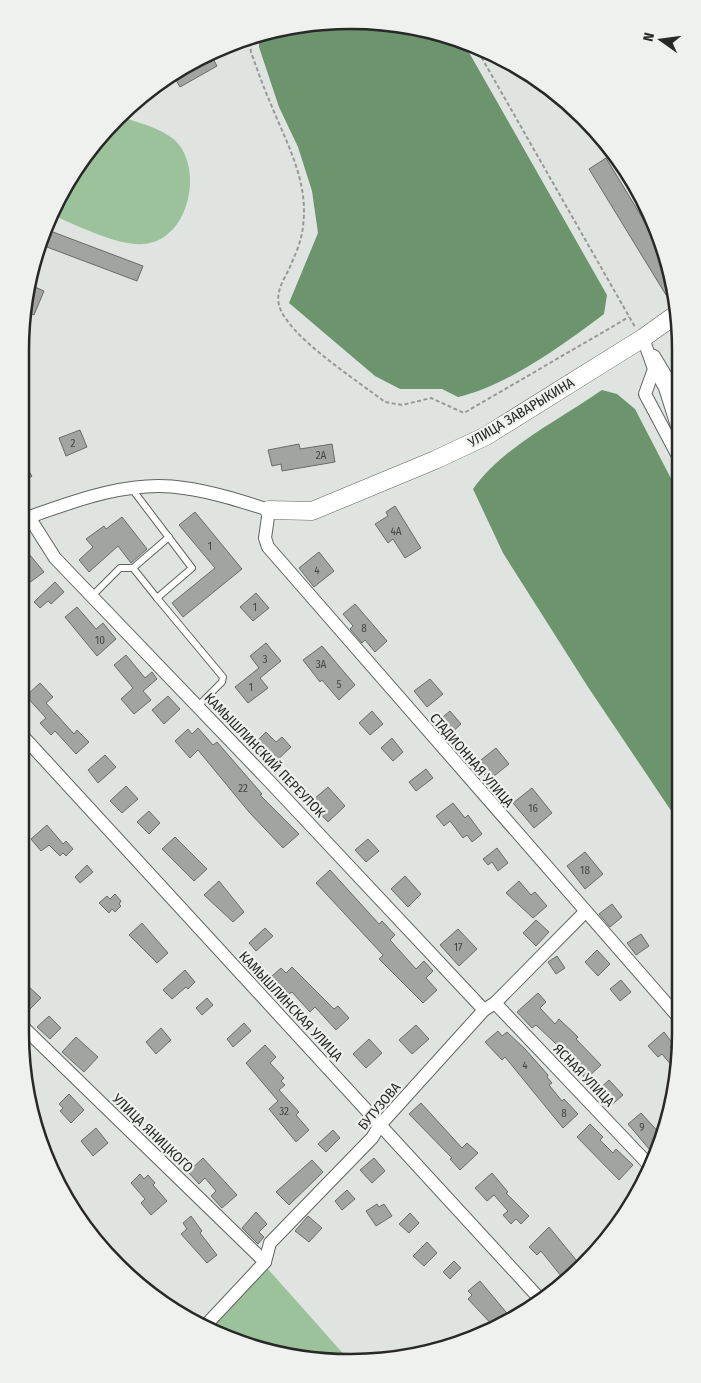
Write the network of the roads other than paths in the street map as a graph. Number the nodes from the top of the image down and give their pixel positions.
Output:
1 (670, 317) edge
2 (639, 332) junction
3 (654, 368) junction
4 (672, 396) edge
5 (672, 445) edge
6 (131, 488) junction
7 (268, 510) junction
8 (29, 517) edge
9 (29, 523) edge
10 (169, 537) junction
11 (133, 568) junction
12 (92, 596) junction
13 (157, 598) junction
14 (198, 706) junction
15 (29, 744) edge
16 (585, 912) junction
17 (496, 1003) junction
18 (484, 1010) junction
19 (672, 1010) edge
20 (29, 1033) edge
21 (380, 1125) junction
22 (646, 1161) edge
23 (265, 1262) junction
24 (536, 1295) edge
25 (210, 1322) edge

1 - 2 street, УЛИЦА ЗАВАРЫКИНА
2 - 3 street
2 - 4 street
2 - 7 street, УЛИЦА ЗАВАРЫКИНА
3 - 4 street
3 - 5 street
6 - 7 street
6 - 8 street
6 - 10 lane
7 - 16 street, СТАДИОННАЯ УЛИЦА
9 - 12 street, КАМЫШЛИНСКИЙ ПЕРЕУЛОК
10 - 11 lane
10 - 13 lane
11 - 12 lane
11 - 13 lane
12 - 14 street, КАМЫШЛИНСКИЙ ПЕРЕУЛОК
13 - 14 lane
14 - 18 street, КАМЫШЛИНСКИЙ ПЕРЕУЛОК
15 - 21 street, КАМЫШЛИНСКАЯ УЛИЦА
16 - 17 street, БУТУЗОВА
16 - 19 street, СТАДИОННАЯ УЛИЦА
17 - 18 street, БУТУЗОВА
17 - 22 street, ЯСНАЯ УЛИЦА
18 - 21 street, БУТУЗОВА
20 - 23 street, УЛИЦА ЯНИЦКОГО
21 - 23 street, БУТУЗОВА
21 - 24 street, КАМЫШЛИНСКАЯ УЛИЦА
23 - 25 street, БУТУЗОВА

